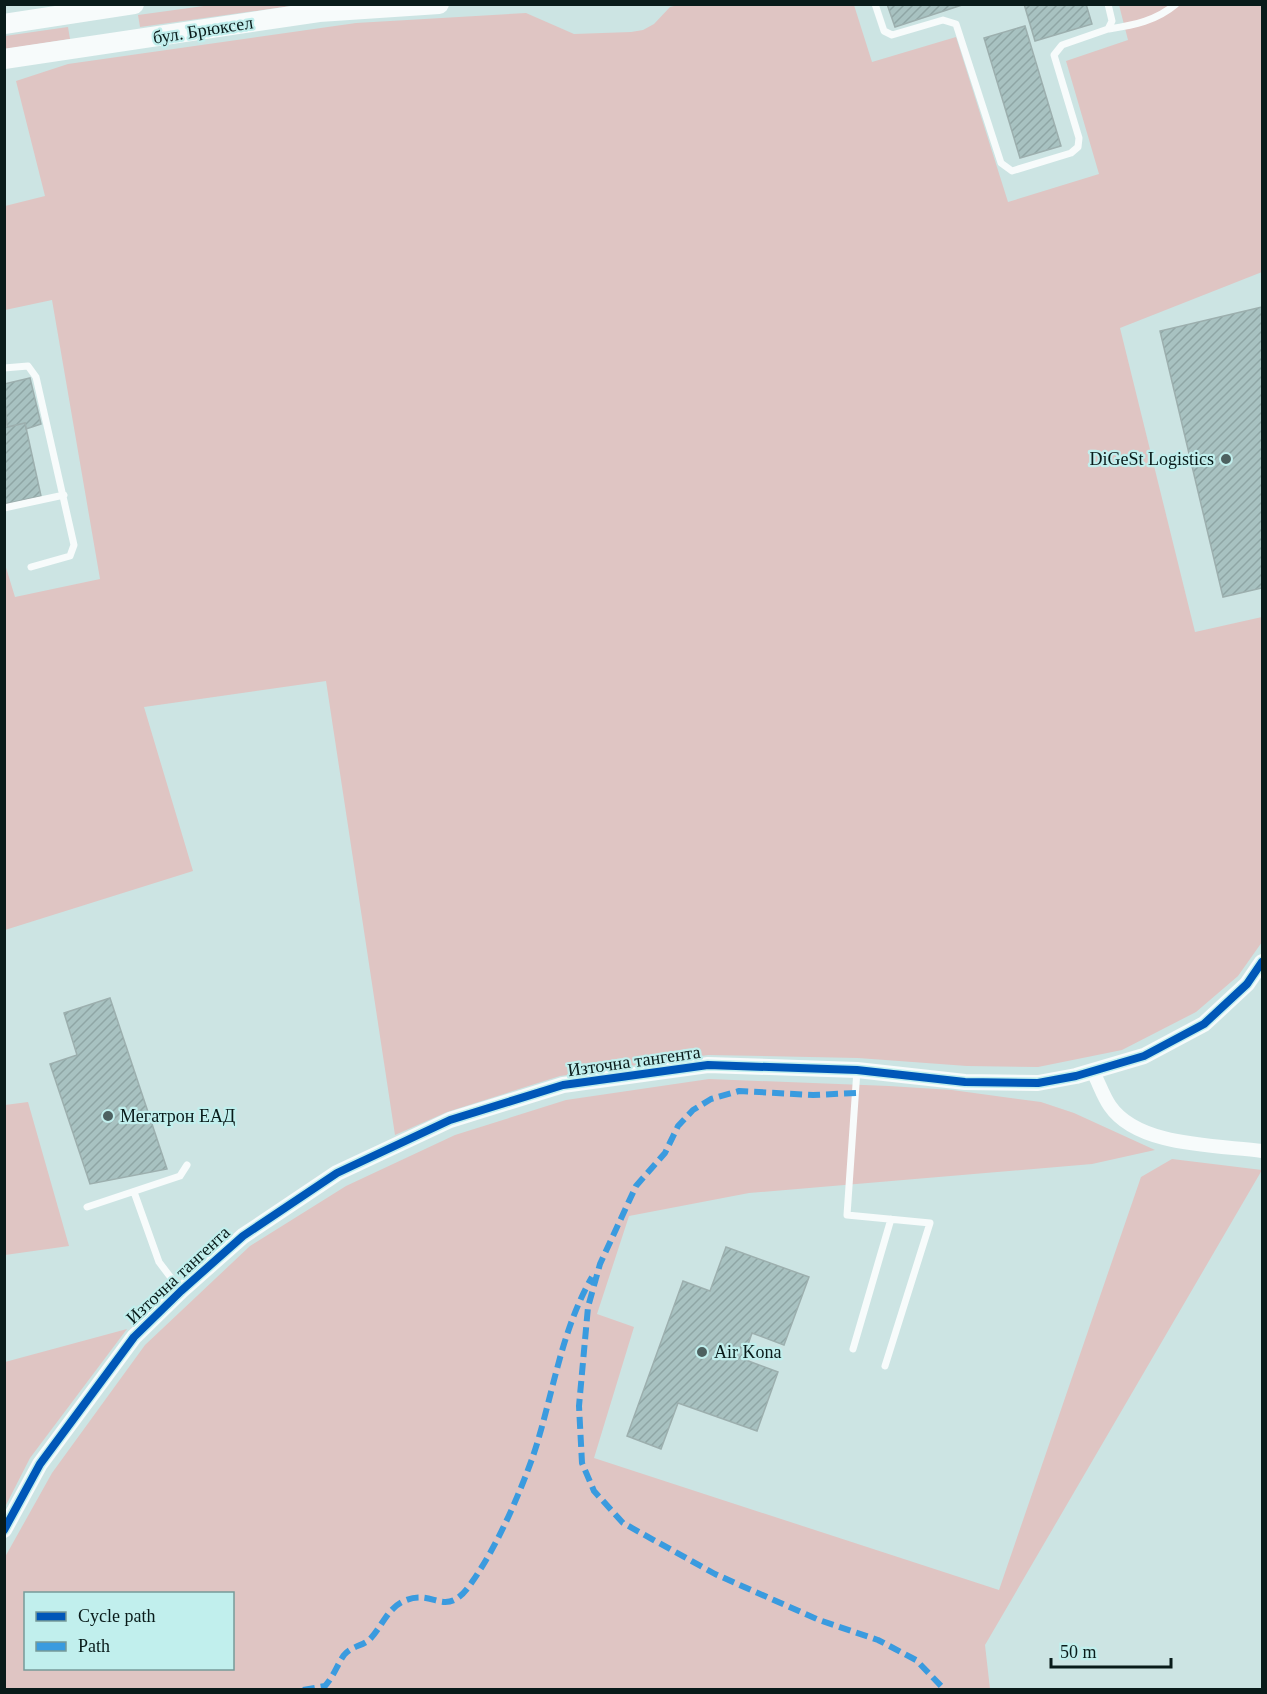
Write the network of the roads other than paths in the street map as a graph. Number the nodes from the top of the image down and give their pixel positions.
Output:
1 (134, 4) edge
2 (439, 4) edge
3 (875, 4) edge
4 (1108, 4) edge
5 (1176, 4) edge
6 (4, 24) edge
7 (1108, 29) junction
8 (28, 56) junction
9 (4, 59) edge
10 (4, 68) edge
11 (4, 368) edge
12 (64, 495) junction
13 (4, 508) edge
14 (31, 567) dead end
15 (1263, 962) edge
16 (857, 1070) junction
17 (1093, 1072) junction
18 (1263, 1151) edge
19 (187, 1165) dead end
20 (134, 1192) junction
21 (87, 1207) dead end
22 (891, 1219) junction
23 (181, 1291) junction
24 (853, 1349) dead end
25 (885, 1366) dead end
26 (4, 1530) edge

1 - 6 main road
2 - 8 main road, бул. Брюксел
3 - 7 lane
4 - 7 lane
5 - 7 lane
8 - 9 main road, бул. Брюксел
8 - 10 lane
11 - 12 lane
12 - 13 lane
12 - 14 lane
15 - 17 street, Източна тангента
16 - 17 street, Източна тангента
16 - 22 lane
16 - 23 street, Източна тангента
17 - 18 street
19 - 20 lane
20 - 21 lane
20 - 23 lane
22 - 24 lane
22 - 25 lane
23 - 26 street, Източна тангента

